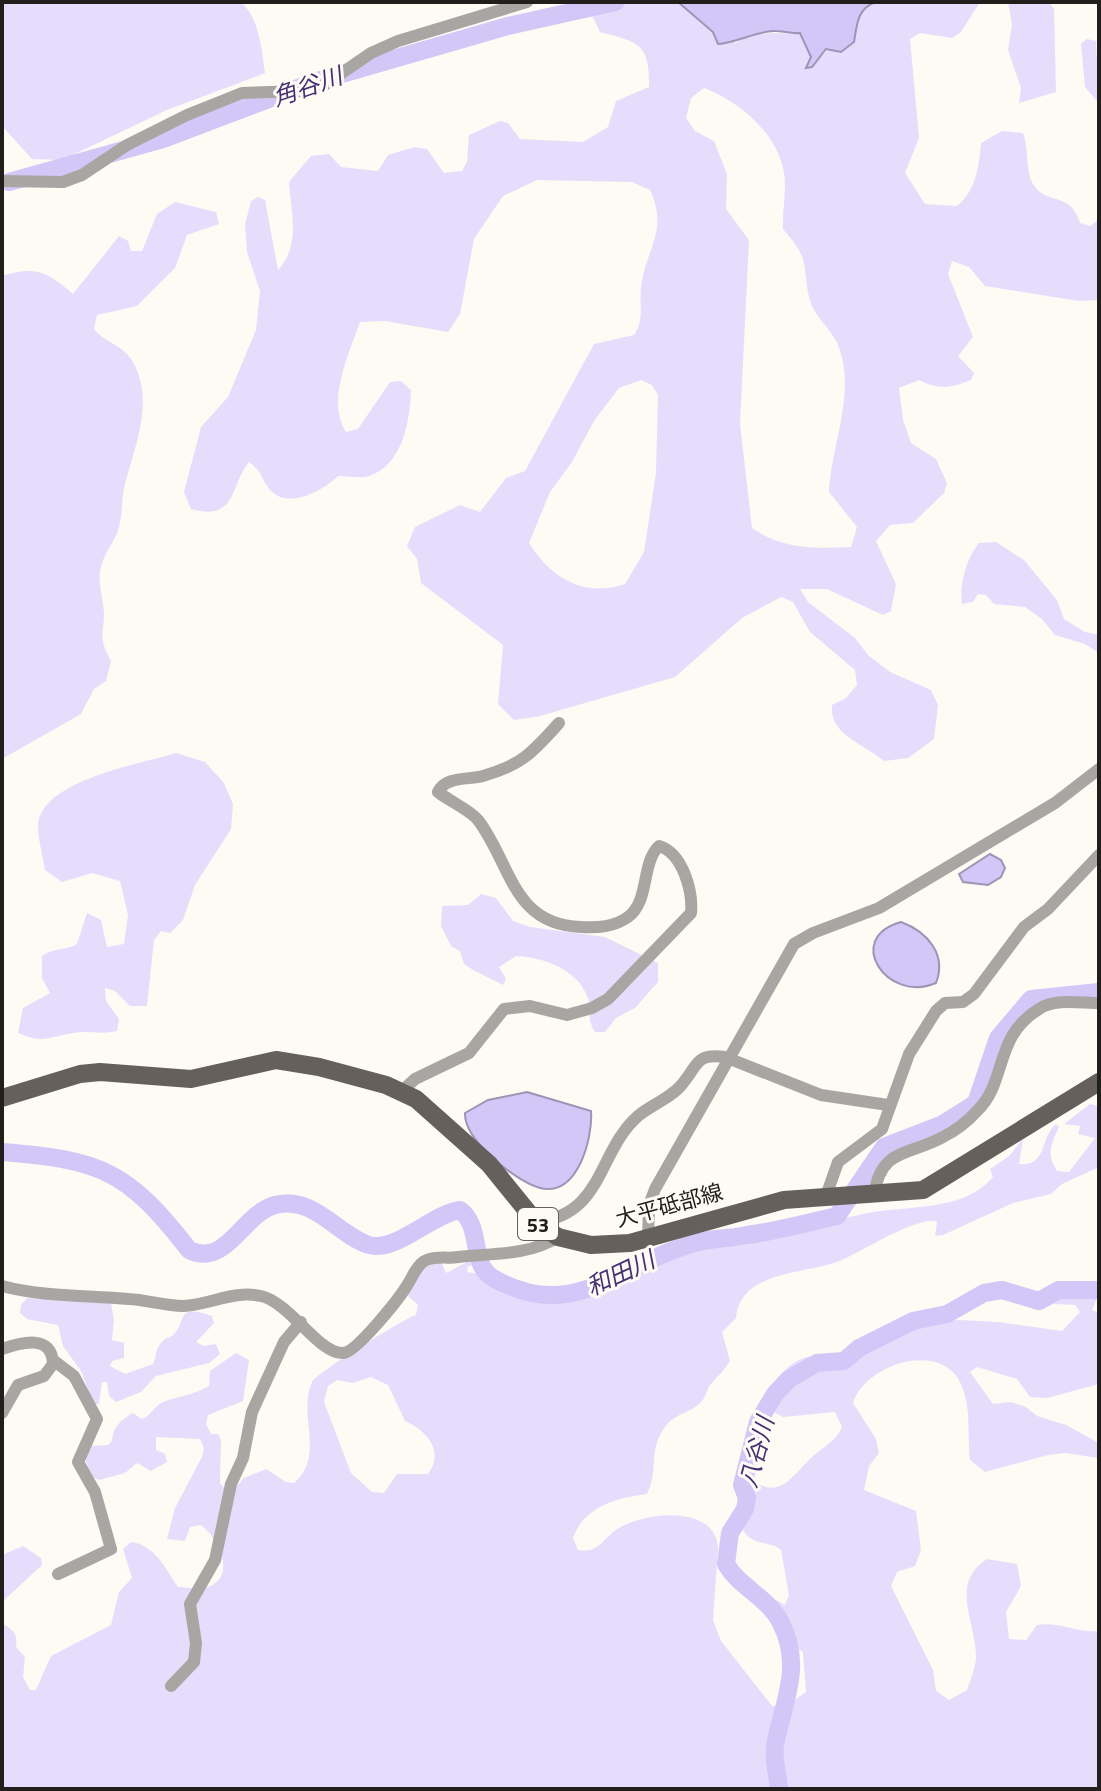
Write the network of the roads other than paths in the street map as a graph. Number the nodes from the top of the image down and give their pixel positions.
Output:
1 (527, 2) edge
2 (2, 181) edge
3 (559, 723) dead end
4 (1099, 769) edge
5 (1099, 855) edge
6 (1099, 1003) edge
7 (730, 1060) junction
8 (1099, 1082) edge
9 (402, 1091) junction
10 (2, 1098) edge
11 (888, 1105) junction
12 (874, 1195) junction
13 (826, 1196) junction
14 (536, 1222) junction
15 (558, 1237) junction
16 (648, 1239) junction
17 (2, 1286) edge
18 (301, 1322) junction
19 (2, 1349) edge
20 (53, 1360) junction
21 (2, 1413) edge
22 (58, 1574) dead end
23 (171, 1686) dead end

1 - 2 street
3 - 9 street
4 - 7 street
5 - 11 street
6 - 12 street
7 - 11 street
7 - 14 street
7 - 16 street
8 - 12 main road, 大平砥部線 / 53
9 - 10 main road, 大平砥部線 / 53
9 - 14 main road, 大平砥部線 / 53
11 - 13 street
12 - 13 main road, 大平砥部線 / 53
13 - 16 main road, 大平砥部線 / 53
14 - 15 main road, 大平砥部線 / 53
15 - 16 main road, 大平砥部線 / 53
15 - 18 street
17 - 18 street
18 - 23 street
19 - 20 street
20 - 21 street
20 - 22 street

